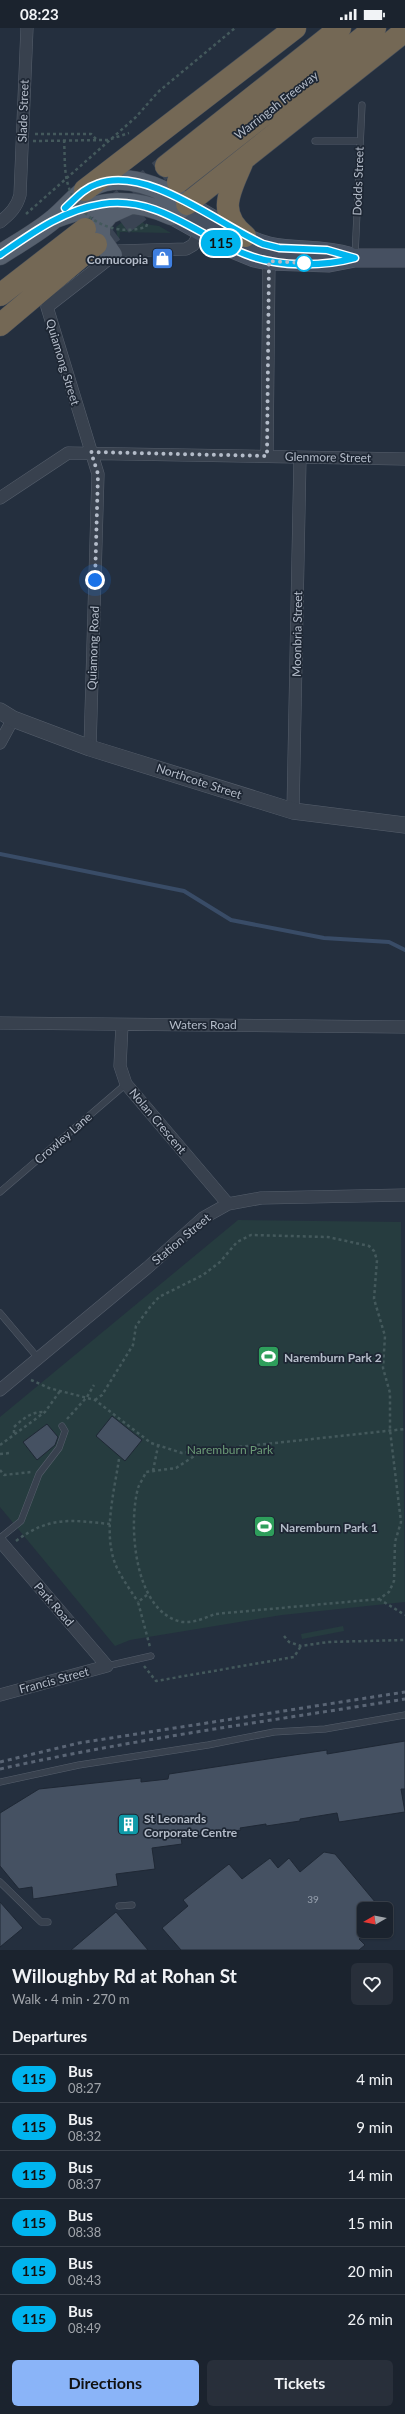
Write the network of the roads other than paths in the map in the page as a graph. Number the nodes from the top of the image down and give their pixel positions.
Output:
1 (27, 28) edge
2 (295, 28) edge
3 (340, 28) edge
4 (375, 28) edge
5 (405, 31) edge
6 (362, 105) dead end
7 (315, 141) dead end
8 (360, 141) junction
9 (243, 162) junction
10 (85, 190) junction
11 (133, 203) junction
12 (179, 209) junction
13 (55, 218) junction
14 (0, 222) edge
15 (201, 232) junction
16 (245, 236) junction
17 (103, 245) junction
18 (270, 254) junction
19 (0, 255) edge
20 (355, 258) junction
21 (405, 258) edge
22 (0, 295) edge
23 (0, 325) edge
24 (91, 452) junction
25 (267, 456) junction
26 (300, 458) junction
27 (405, 459) edge
28 (0, 498) edge
29 (7, 715) edge
30 (0, 743) edge
31 (90, 748) junction
32 (293, 811) junction
33 (405, 825) edge
34 (0, 1023) edge
35 (122, 1025) junction
36 (405, 1027) edge
37 (126, 1084) junction
38 (0, 1192) edge
39 (405, 1195) edge
40 (228, 1204) junction
41 (0, 1313) edge
42 (38, 1358) junction
43 (0, 1390) edge
44 (62, 1426) road end
45 (0, 1538) edge
46 (3, 1545) edge
47 (151, 1656) road end
48 (107, 1666) junction
49 (0, 1695) edge
50 (405, 1715) edge
51 (0, 1782) edge
52 (0, 1882) edge
53 (132, 1905) dead end
54 (119, 1906) dead end
55 (48, 1922) dead end

1 - 14 street, Slade Street
2 - 10 highway
3 - 4 highway, Warringah Freeway
5 - 9 highway
6 - 8 lane, Dodds Street
7 - 8 lane
8 - 20 lane, Dodds Street
9 - 12 highway
9 - 16 highway
10 - 12 main road
10 - 13 main road
11 - 12 main road
11 - 13 main road
11 - 17 main road
12 - 15 main road
12 - 16 main road
13 - 19 main road
15 - 17 street
15 - 18 main road
16 - 18 main road
17 - 22 highway
17 - 23 highway
17 - 24 street, Quiamong Street
18 - 20 main road
18 - 25 street
20 - 21 main road
24 - 25 street, Glenmore Street
24 - 28 street, Glenmore Street
24 - 31 street, Quiamong Road
25 - 26 street, Glenmore Street
26 - 27 street, Glenmore Street
26 - 32 street, Moonbria Street
29 - 30 street
29 - 31 street, Northcote Street
31 - 32 street, Northcote Street
32 - 33 street, Northcote Street
34 - 35 street, Waters Road
35 - 36 street, Waters Road
35 - 37 street, Nolan Crescent
37 - 38 lane, Crowley Lane
37 - 40 street, Nolan Crescent
39 - 40 street, Station Street
40 - 42 street, Station Street
41 - 42 lane
42 - 43 street, Station Street
44 - 45 lane
46 - 48 street, Park Road
47 - 48 lane
48 - 49 street, Francis Street
50 - 51 lane
52 - 55 lane
53 - 54 lane

